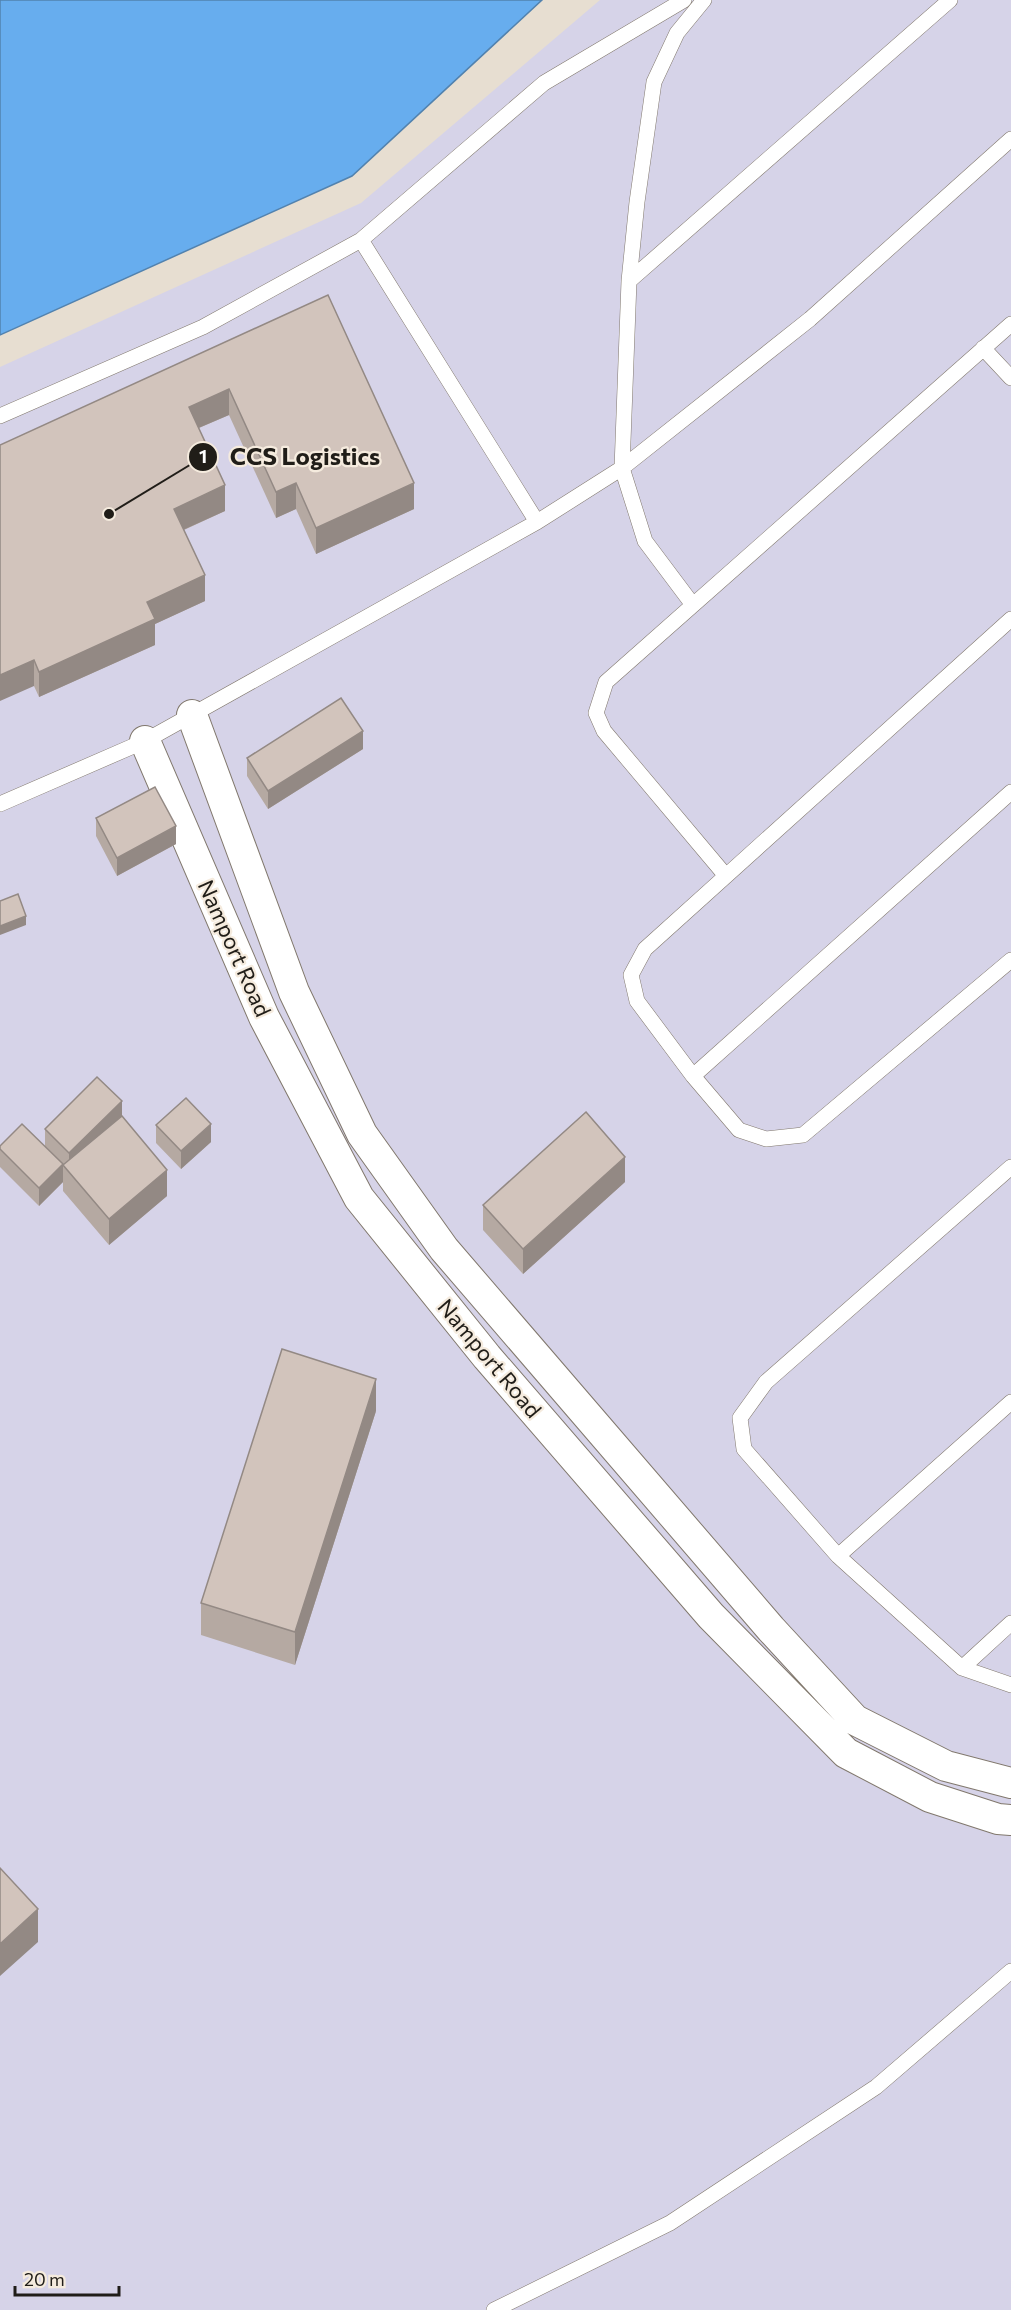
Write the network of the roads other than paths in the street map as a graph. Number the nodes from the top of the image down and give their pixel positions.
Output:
1 (684, 0) edge
2 (704, 0) edge
3 (950, 0) edge
4 (1011, 139) edge
5 (361, 240) junction
6 (629, 281) junction
7 (1011, 324) edge
8 (983, 348) junction
9 (1011, 378) edge
10 (0, 416) edge
11 (622, 468) junction
12 (537, 522) junction
13 (693, 604) junction
14 (1011, 619) edge
15 (192, 715) junction
16 (145, 741) junction
17 (1011, 792) edge
18 (0, 804) edge
19 (726, 876) junction
20 (1011, 960) edge
21 (693, 1076) junction
22 (1011, 1167) edge
23 (1011, 1402) edge
24 (838, 1556) junction
25 (1011, 1623) edge
26 (962, 1668) junction
27 (1011, 1685) edge
28 (1011, 1783) edge
29 (1011, 1820) edge
30 (1011, 1971) edge
31 (494, 2310) edge

1 - 5 lane
2 - 6 lane
3 - 6 lane
4 - 11 lane
5 - 10 lane
5 - 12 lane
6 - 11 lane
7 - 8 lane
8 - 9 lane
8 - 13 lane
11 - 12 lane
11 - 13 lane
12 - 15 lane
13 - 19 lane
14 - 19 lane
15 - 16 lane
15 - 28 street
16 - 18 lane
16 - 29 street, Namport Road
17 - 21 lane
19 - 21 lane
20 - 21 lane
22 - 24 lane
23 - 24 lane
24 - 26 lane
25 - 26 lane
26 - 27 lane
30 - 31 lane

